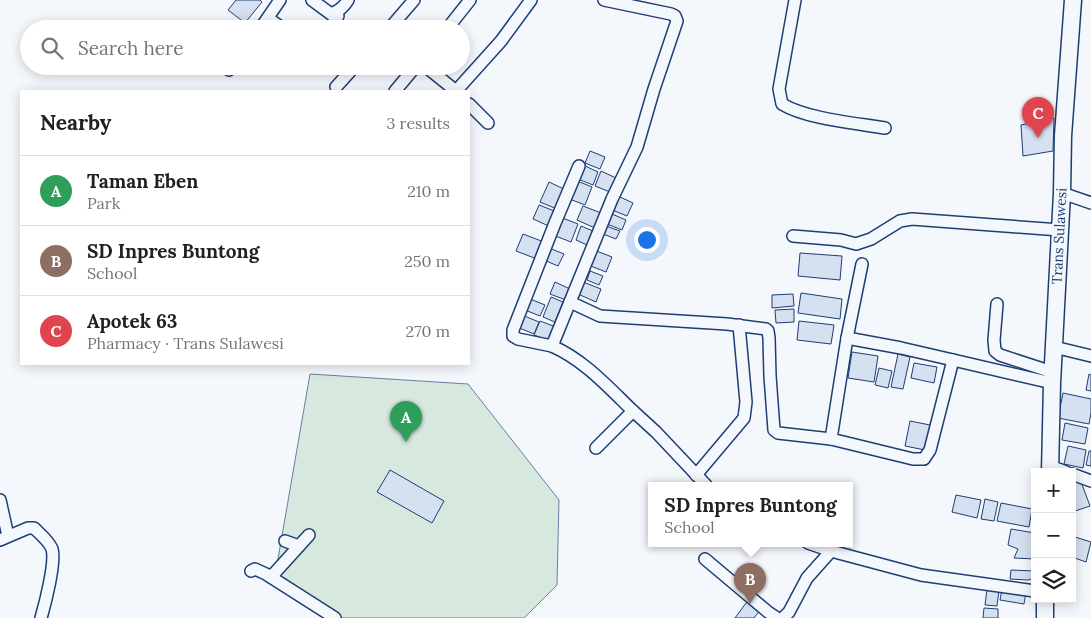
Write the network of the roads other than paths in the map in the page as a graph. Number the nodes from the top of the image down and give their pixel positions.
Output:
1 (280, 0) edge
2 (312, 0) edge
3 (348, 0) edge
4 (414, 0) edge
5 (470, 0) edge
6 (531, 0) edge
7 (604, 0) edge
8 (795, 0) edge
9 (1072, 0) edge
10 (338, 12) junction
11 (268, 18) joint
12 (271, 20) edge
13 (335, 20) edge
14 (397, 20) edge
15 (454, 20) edge
16 (347, 75) edge
17 (408, 75) edge
18 (436, 75) edge
19 (336, 87) dead end
20 (396, 90) edge
21 (455, 90) edge
22 (457, 90) edge
23 (470, 105) edge
24 (488, 123) dead end
25 (885, 128) dead end
26 (579, 166) dead end
27 (1062, 193) junction
28 (1091, 204) edge
29 (1060, 230) junction
30 (792, 236) dead end
31 (862, 264) dead end
32 (570, 302) junction
33 (997, 304) dead end
34 (739, 325) junction
35 (847, 338) junction
36 (552, 346) junction
37 (1054, 347) junction
38 (1091, 356) edge
39 (953, 360) junction
40 (1052, 377) junction
41 (633, 411) junction
42 (831, 439) junction
43 (596, 448) dead end
44 (1050, 468) edge
45 (696, 475) junction
46 (1076, 475) edge
47 (1091, 481) edge
48 (703, 482) edge
49 (0, 500) edge
50 (309, 535) dead end
51 (4, 538) edge
52 (285, 541) dead end
53 (299, 546) junction
54 (820, 547) edge
55 (831, 551) junction
56 (705, 559) dead end
57 (251, 570) dead end
58 (271, 578) junction
59 (1031, 590) edge
60 (1045, 603) edge
61 (41, 618) edge
62 (335, 618) edge
63 (777, 618) edge
64 (783, 618) edge
65 (1045, 618) edge

1 - 11 street
2 - 10 street
3 - 10 street
4 - 14 street
5 - 15 street
6 - 22 street
7 - 32 street
8 - 25 street
9 - 27 highway, Trans Sulawesi
10 - 13 street
11 - 12 street
16 - 19 street
17 - 20 street
18 - 21 street
23 - 24 street
26 - 36 street
27 - 28 street
27 - 29 highway, Trans Sulawesi
29 - 30 street
29 - 37 highway, Trans Sulawesi
31 - 35 street
32 - 34 street
32 - 36 street
33 - 40 street
34 - 42 street
34 - 45 street
35 - 39 street
35 - 42 street
36 - 41 street
37 - 38 street
37 - 40 highway, Trans Sulawesi
39 - 40 street
39 - 42 street
40 - 44 highway, Trans Sulawesi
41 - 43 street
41 - 45 street
45 - 48 street
46 - 47 street
49 - 51 street
50 - 53 street
51 - 61 street
52 - 53 street
53 - 58 street
54 - 55 street
55 - 59 street
55 - 64 street
56 - 63 street
57 - 58 street
58 - 62 street
60 - 65 highway

